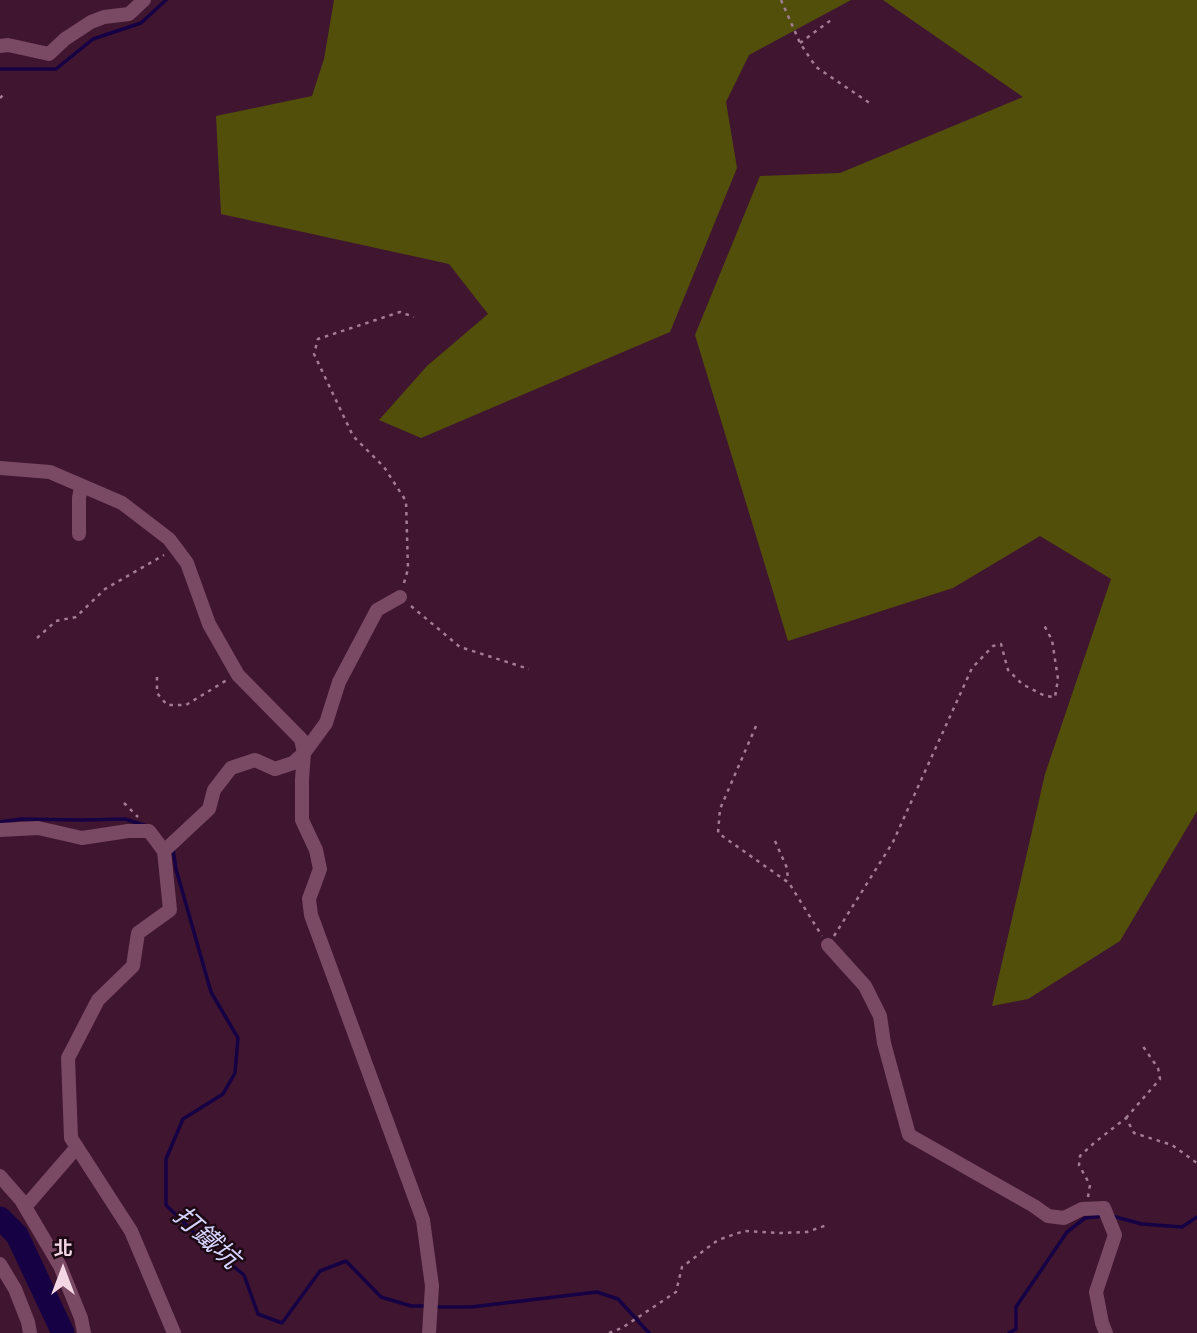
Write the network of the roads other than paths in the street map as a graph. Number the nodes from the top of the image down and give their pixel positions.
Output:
1 (144, 0) edge
2 (0, 46) edge
3 (0, 468) edge
4 (81, 486) junction
5 (79, 534) dead end
6 (400, 597) road end
7 (304, 752) junction
8 (0, 830) edge
9 (164, 851) junction
10 (828, 944) road end
11 (77, 1147) junction
12 (0, 1176) edge
13 (25, 1207) junction
14 (0, 1264) edge
15 (30, 1333) edge
16 (84, 1333) edge
17 (174, 1333) edge
18 (429, 1333) edge
19 (1107, 1333) edge

1 - 2 street
3 - 4 street
4 - 5 street
4 - 7 street
6 - 7 street
7 - 9 street
7 - 18 street
8 - 9 street
9 - 11 street
10 - 19 street
11 - 13 street
11 - 17 street
12 - 13 street
13 - 16 street
14 - 15 street

